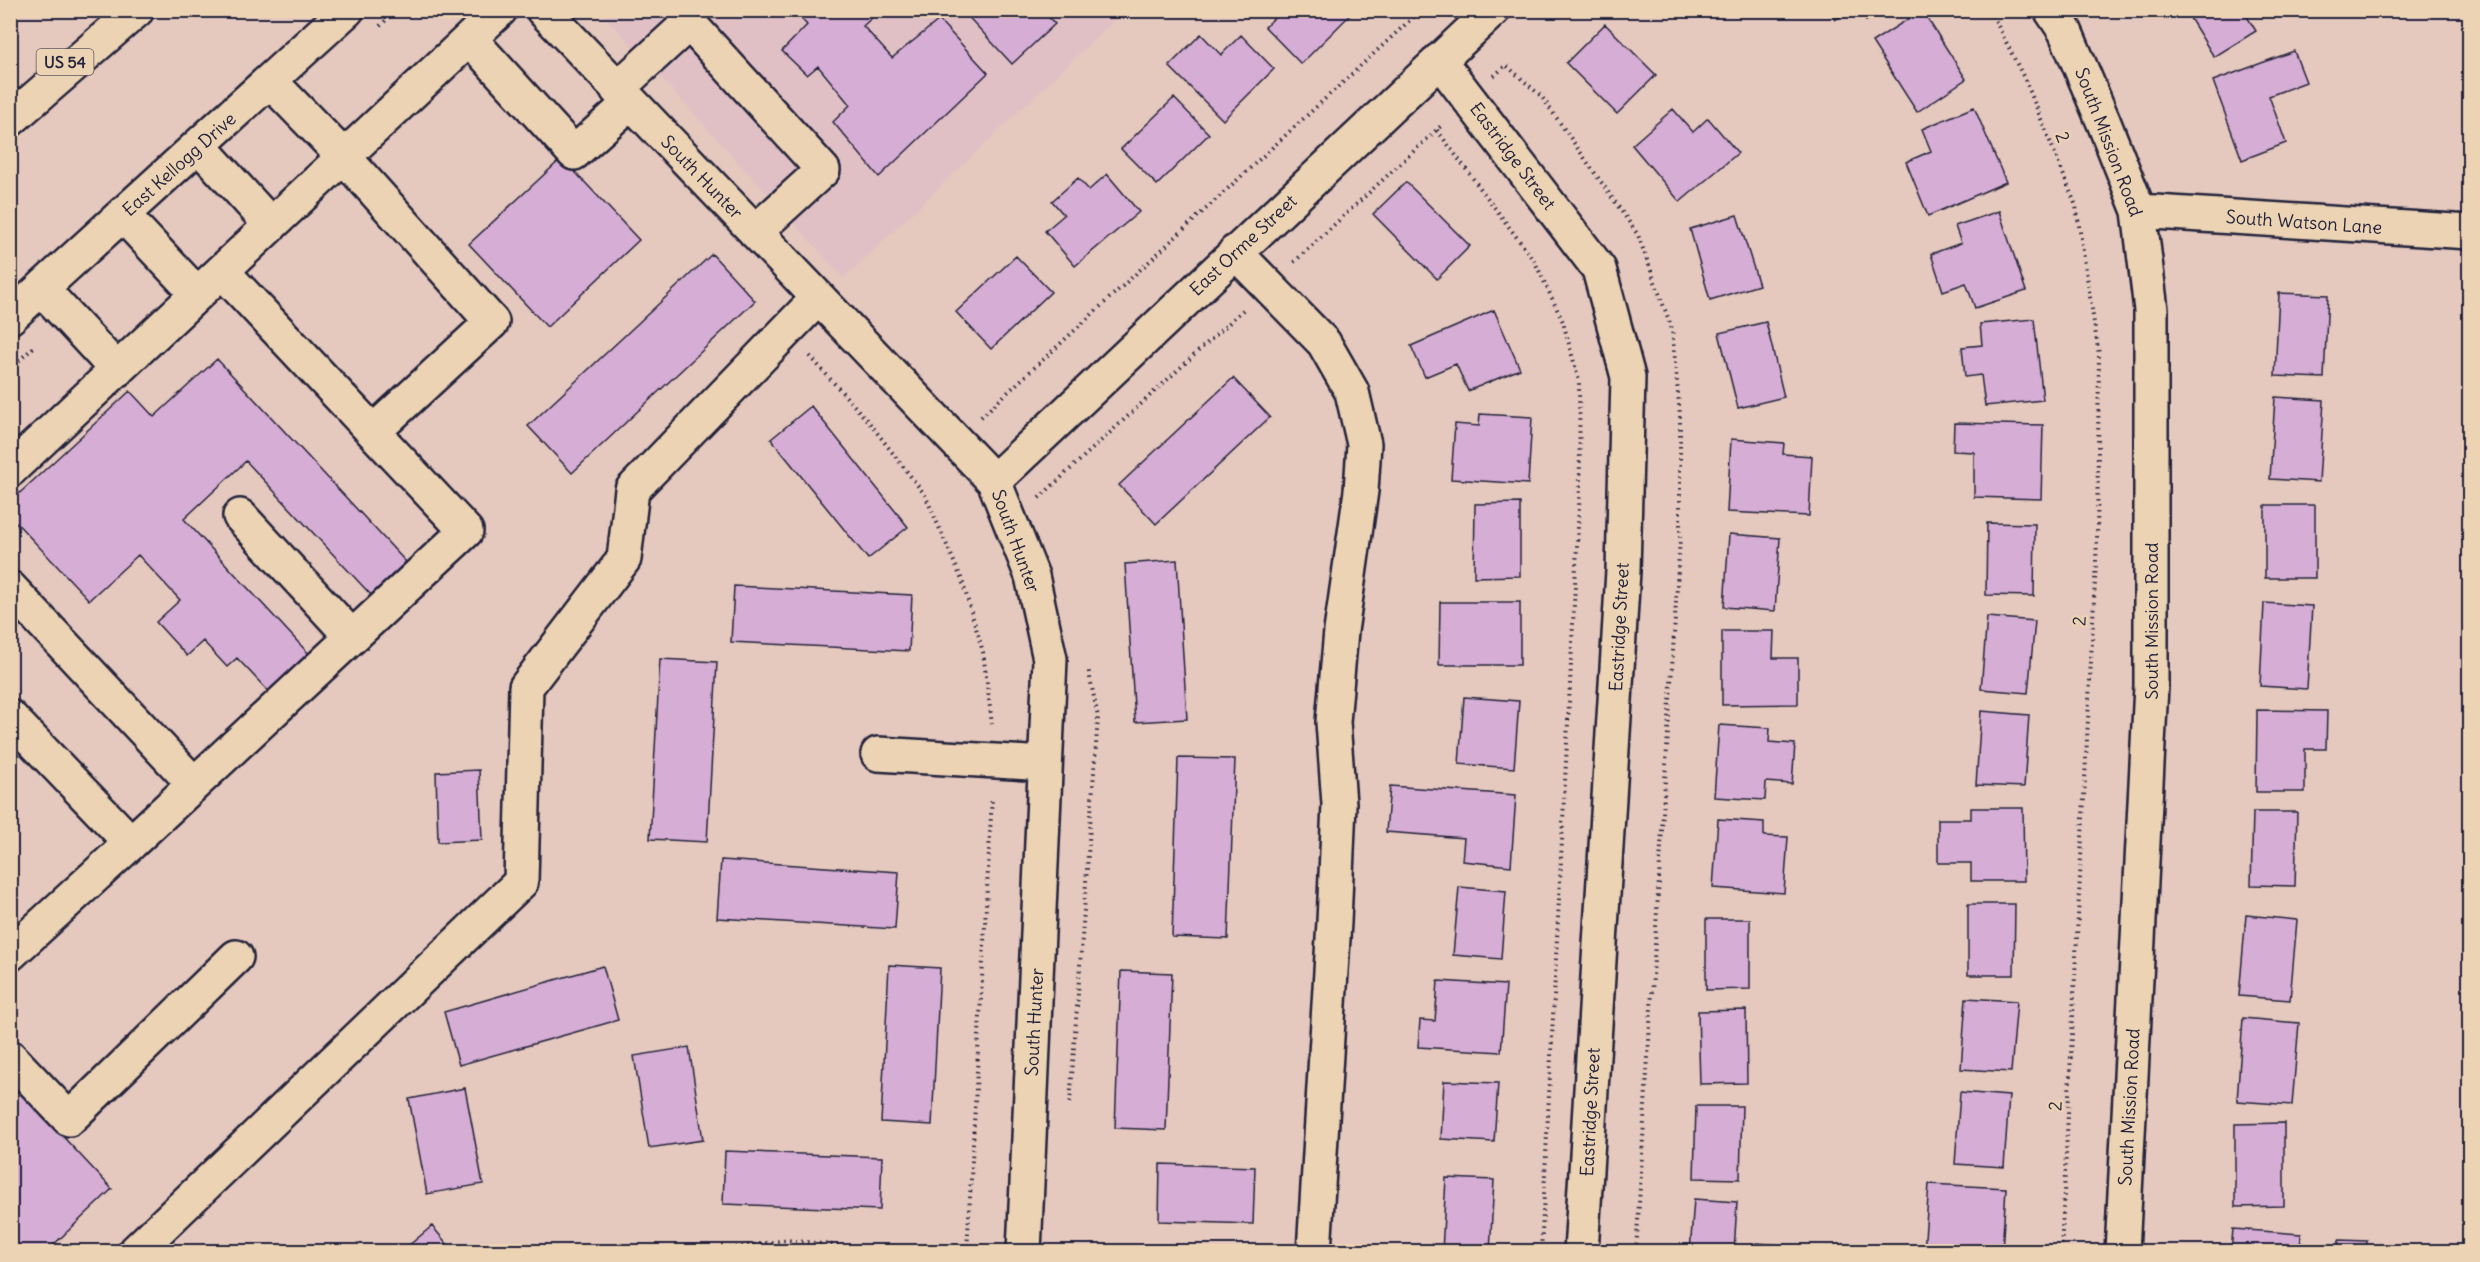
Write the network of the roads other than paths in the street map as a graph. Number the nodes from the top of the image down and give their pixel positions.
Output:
1 (120, 10) edge
2 (137, 10) edge
3 (347, 10) edge
4 (500, 10) edge
5 (543, 10) edge
6 (1492, 10) edge
7 (2050, 10) edge
8 (683, 17) edge
9 (470, 39) junction
10 (1439, 60) junction
11 (270, 81) junction
12 (624, 96) junction
13 (10, 114) edge
14 (10, 120) edge
15 (199, 146) junction
16 (344, 157) junction
17 (2139, 211) junction
18 (123, 215) junction
19 (271, 225) junction
20 (755, 232) junction
21 (2469, 232) edge
22 (1235, 252) junction
23 (222, 271) junction
24 (42, 289) junction
25 (197, 294) junction
26 (818, 298) junction
27 (10, 317) edge
28 (117, 370) junction
29 (373, 432) junction
30 (10, 470) edge
31 (994, 481) junction
32 (240, 516) dead end
33 (10, 588) edge
34 (352, 637) junction
35 (10, 717) edge
36 (878, 754) dead end
37 (1045, 764) junction
38 (194, 784) junction
39 (131, 843) junction
40 (10, 954) edge
41 (237, 957) dead end
42 (10, 1057) edge
43 (135, 1251) edge
44 (1024, 1251) edge
45 (1314, 1251) edge
46 (1581, 1251) edge
47 (2122, 1251) edge

1 - 13 main road, US 54
2 - 14 main road
3 - 11 main road, East Kellogg Drive
4 - 9 main road
5 - 12 main road, South Hunter
6 - 10 main road, East Orme Street
7 - 17 main road, South Mission Road
8 - 12 main road
8 - 20 main road
9 - 12 main road
9 - 16 main road
10 - 22 main road, East Orme Street
10 - 46 main road, Eastridge Street
11 - 15 main road, East Kellogg Drive
11 - 16 main road
12 - 20 main road, South Hunter
15 - 18 main road, East Kellogg Drive
15 - 19 main road
16 - 19 main road
16 - 29 main road
17 - 21 main road, South Watson Lane
17 - 47 main road, South Mission Road
18 - 24 main road, East Kellogg Drive
18 - 25 main road
19 - 23 main road
20 - 26 main road, South Hunter
22 - 31 main road, East Orme Street
22 - 45 main road
23 - 25 main road
23 - 29 main road
24 - 27 main road, East Kellogg Drive
24 - 28 main road
25 - 28 main road
26 - 31 main road, South Hunter
26 - 43 main road
28 - 30 main road
29 - 34 main road
31 - 37 main road, South Hunter
32 - 34 main road
33 - 38 main road
34 - 38 main road
35 - 39 main road
36 - 37 main road
37 - 44 main road, South Hunter
38 - 39 main road
39 - 40 main road
41 - 42 main road

